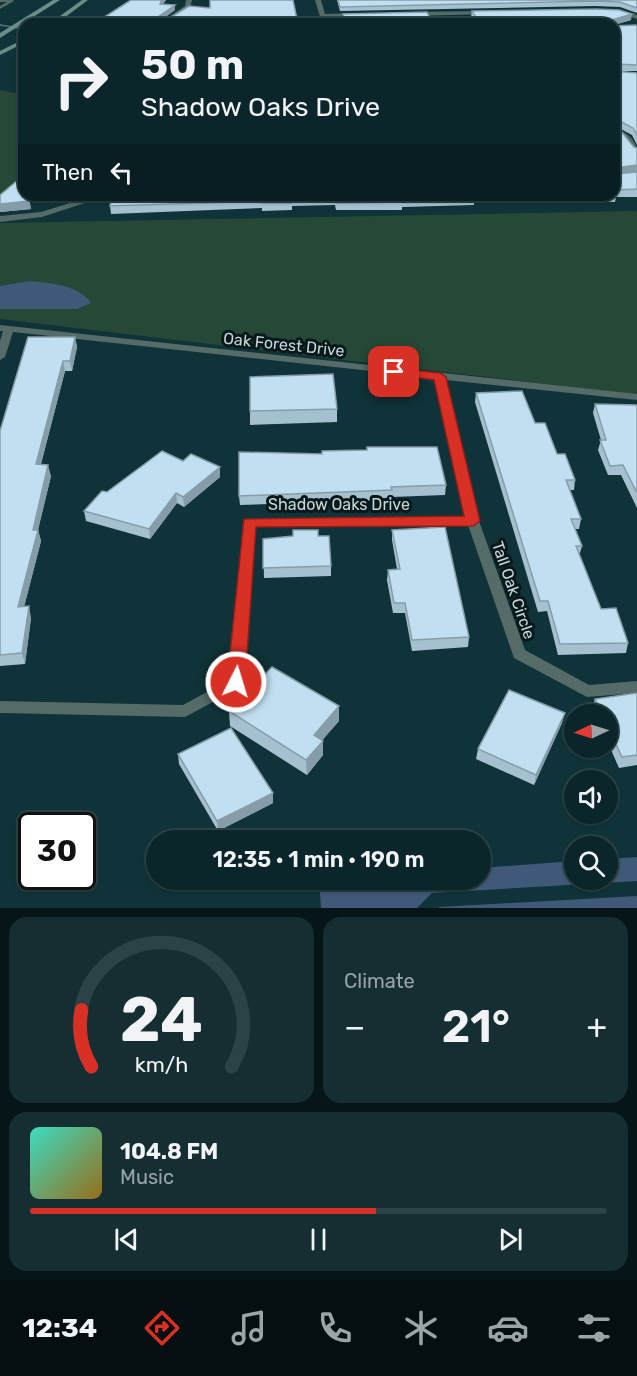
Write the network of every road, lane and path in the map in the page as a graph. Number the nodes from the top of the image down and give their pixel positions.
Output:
1 (57, 0) edge
2 (85, 0) edge
3 (189, 0) edge
4 (318, 0) edge
5 (0, 2) edge
6 (0, 8) edge
7 (611, 11) edge
8 (492, 13) edge
9 (446, 14) junction
10 (368, 15) edge
11 (401, 15) edge
12 (322, 16) joint
13 (637, 17) edge
14 (29, 18) edge
15 (60, 18) edge
16 (171, 18) edge
17 (448, 18) edge
18 (0, 25) edge
19 (18, 25) edge
20 (15, 27) junction
21 (18, 27) edge
22 (0, 36) edge
23 (18, 44) edge
24 (0, 53) edge
25 (620, 132) edge
26 (637, 151) edge
27 (85, 201) edge
28 (0, 219) edge
29 (4, 328) edge
30 (0, 357) edge
31 (440, 377) junction
32 (637, 398) edge
33 (473, 521) junction
34 (637, 687) edge
35 (0, 707) edge

1 - 14 main road
2 - 15 main road
3 - 16 street
4 - 12 street
5 - 6 lane
7 - 13 street
8 - 9 street
9 - 11 street
9 - 17 street
10 - 12 street
18 - 20 lane
19 - 20 main road
20 - 21 street
20 - 22 main road
23 - 24 main road
25 - 26 street
27 - 28 street
29 - 30 street
29 - 31 street, Oak Forest Drive
31 - 32 street, Oak Forest Drive
31 - 33 street, Tall Oak Circle
33 - 34 street, Tall Oak Circle
33 - 35 street, Shadow Oaks Drive

